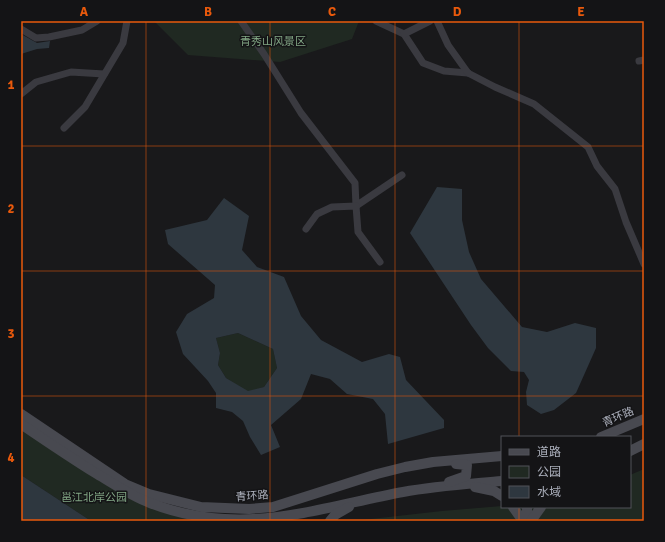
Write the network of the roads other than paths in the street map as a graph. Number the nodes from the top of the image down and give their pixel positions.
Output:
1 (97, 21) edge
2 (127, 21) edge
3 (241, 21) edge
4 (376, 21) edge
5 (430, 21) edge
6 (436, 21) edge
7 (21, 29) edge
8 (404, 34) junction
9 (104, 74) junction
10 (468, 74) junction
11 (21, 94) edge
12 (64, 128) dead end
13 (402, 174) dead end
14 (356, 206) junction
15 (306, 229) dead end
16 (380, 262) dead end
17 (644, 264) edge
18 (21, 414) edge
19 (644, 418) edge
20 (21, 424) edge
21 (604, 436) edge
22 (644, 444) edge
23 (631, 450) edge
24 (501, 456) edge
25 (433, 462) junction
26 (501, 481) edge
27 (459, 484) junction
28 (434, 487) junction
29 (501, 495) edge
30 (380, 497) junction
31 (514, 508) edge
32 (526, 508) edge
33 (540, 508) edge
34 (276, 517) junction
35 (290, 521) edge
36 (330, 521) edge
37 (523, 521) edge
38 (527, 521) edge
39 (531, 521) edge

1 - 7 street
2 - 9 street
3 - 14 street
4 - 8 street
5 - 8 street
6 - 10 street
8 - 10 street
9 - 11 street
9 - 12 street
10 - 17 street
13 - 14 street
14 - 15 street
14 - 16 street
18 - 25 main road, 青环路
19 - 21 main road, 青环路
20 - 34 main road, 青环路
22 - 23 main road
24 - 25 main road, 青环路
25 - 28 main road
26 - 27 main road, 青环路
27 - 28 main road, 青环路
27 - 29 main road
28 - 30 main road, 青环路
30 - 34 main road, 青环路
30 - 36 main road
31 - 37 main road
32 - 38 main road
33 - 39 main road
34 - 35 main road

